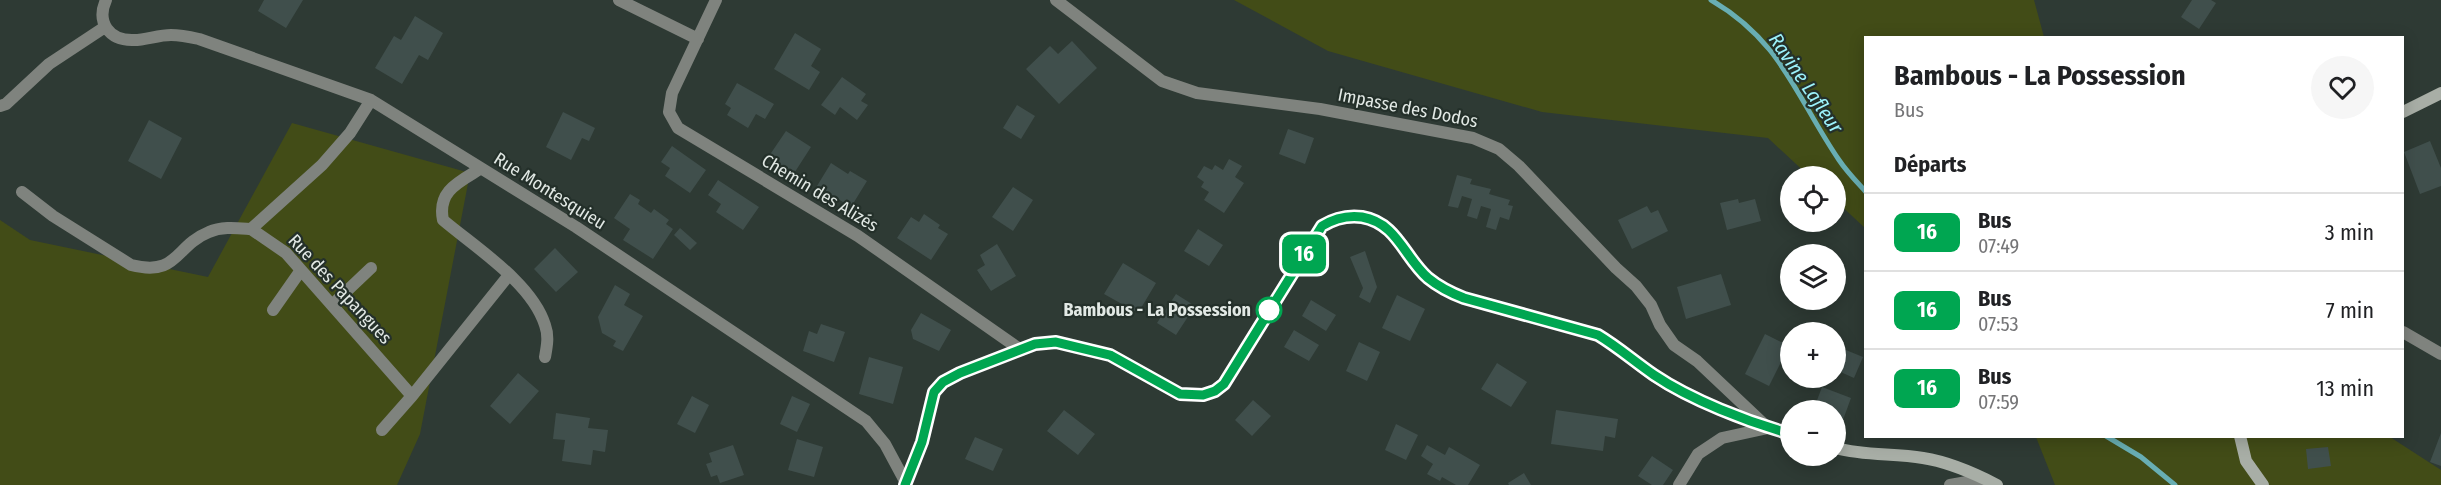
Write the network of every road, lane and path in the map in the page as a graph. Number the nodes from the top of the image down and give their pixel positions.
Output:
1 (106, 0) edge
2 (619, 0) edge
3 (716, 0) edge
4 (1056, 0) edge
5 (105, 27) junction
6 (698, 39) junction
7 (2441, 93) edge
8 (371, 100) junction
9 (0, 106) edge
10 (2404, 112) edge
11 (480, 169) junction
12 (22, 192) dead end
13 (251, 229) junction
14 (371, 268) dead end
15 (301, 270) junction
16 (509, 275) junction
17 (333, 304) junction
18 (273, 310) dead end
19 (2404, 333) edge
20 (1021, 350) junction
21 (2441, 354) edge
22 (545, 357) dead end
23 (412, 396) junction
24 (1768, 428) junction
25 (382, 430) dead end
26 (1780, 431) edge
27 (2240, 438) edge
28 (1846, 451) edge
29 (1984, 479) junction
30 (906, 484) edge
31 (1679, 485) edge
32 (1950, 485) edge
33 (1997, 485) edge
34 (2263, 485) edge

1 - 5 street
2 - 6 street
3 - 6 street, Chemin des Alizés
4 - 24 street, Impasse des Dodos
5 - 8 street, Rue Montesquieu
5 - 9 street
6 - 20 street, Chemin des Alizés
7 - 10 main road
8 - 11 street, Rue Montesquieu
8 - 13 street
11 - 16 street
11 - 30 street, Rue Montesquieu
12 - 13 street
13 - 15 street, Rue des Papangues
14 - 17 street
15 - 17 street, Rue des Papangues
15 - 18 street
16 - 22 street
16 - 23 street
17 - 23 street, Rue des Papangues
19 - 21 street
20 - 24 main road
20 - 30 main road
23 - 25 street
24 - 26 main road
24 - 31 street
27 - 34 main road
28 - 29 main road
29 - 32 street
29 - 33 main road

